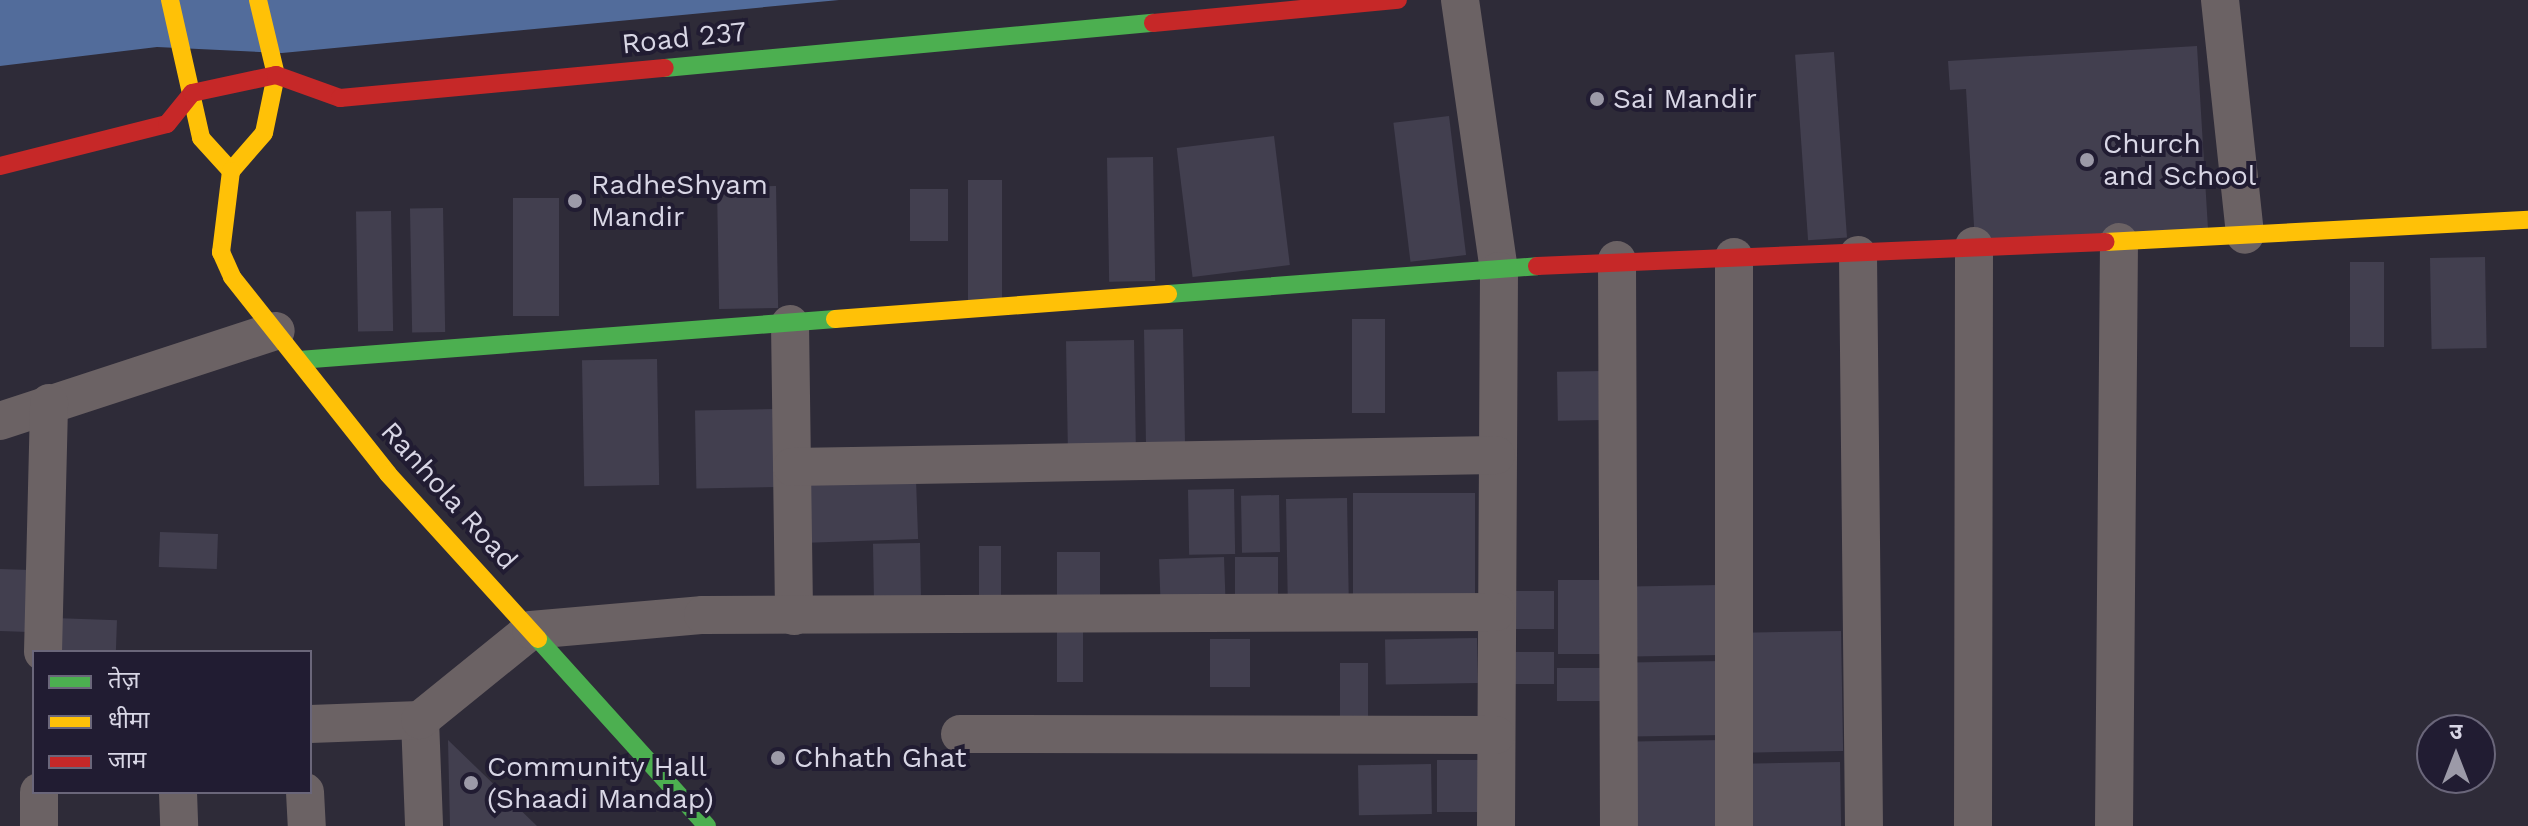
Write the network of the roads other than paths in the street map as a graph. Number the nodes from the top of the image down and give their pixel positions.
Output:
1 (170, 0) edge
2 (1398, 0) edge
3 (1460, 0) edge
4 (2220, 0) edge
5 (259, 8) edge
6 (276, 75) junction
7 (192, 93) junction
8 (0, 166) edge
9 (231, 171) junction
10 (2528, 220) edge
11 (2245, 235) junction
12 (2119, 242) junction
13 (1974, 246) junction
14 (1858, 255) junction
15 (1734, 257) junction
16 (1617, 260) junction
17 (1499, 271) junction
18 (790, 324) junction
19 (288, 346) junction
20 (49, 403) junction
21 (0, 421) edge
22 (1496, 455) junction
23 (792, 467) junction
24 (1496, 612) junction
25 (794, 616) junction
26 (531, 630) junction
27 (43, 650) edge
28 (420, 720) junction
29 (312, 724) edge
30 (960, 734) dead end
31 (1496, 735) junction
32 (39, 794) edge
33 (178, 794) edge
34 (305, 794) edge
35 (39, 826) edge
36 (179, 826) edge
37 (307, 826) edge
38 (424, 826) edge
39 (707, 826) edge
40 (1496, 826) edge
41 (1619, 826) edge
42 (1734, 826) edge
43 (1864, 826) edge
44 (1973, 826) edge
45 (2114, 826) edge

1 - 7 street
2 - 6 street, Road 237
3 - 17 street
4 - 11 street
5 - 6 street
6 - 7 street
6 - 9 street
7 - 8 street
7 - 9 street
9 - 19 street, Ranhola Road
10 - 11 street
11 - 12 street
12 - 13 street
12 - 45 street
13 - 14 street
13 - 44 street
14 - 15 street
14 - 43 street
15 - 16 street
15 - 42 street
16 - 17 street
16 - 41 street
17 - 18 street
17 - 22 street
18 - 19 street
18 - 23 street
19 - 20 street
19 - 26 street, Ranhola Road
20 - 21 street
20 - 27 street
22 - 23 street
22 - 24 street
23 - 25 street
24 - 25 street
24 - 31 street
25 - 26 street
26 - 28 street
26 - 39 street, Ranhola Road
28 - 29 street
28 - 38 street
30 - 31 street
31 - 40 street
32 - 35 street
33 - 36 street
34 - 37 street

